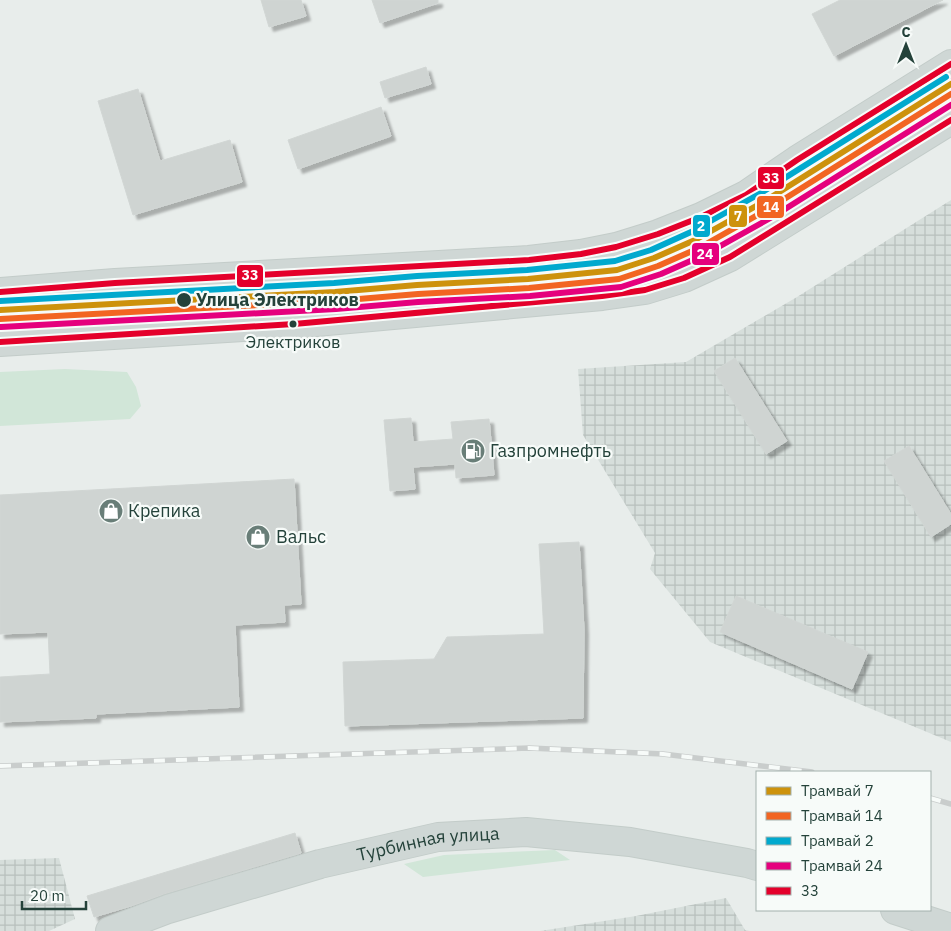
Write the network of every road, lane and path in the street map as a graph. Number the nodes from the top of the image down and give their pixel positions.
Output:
1 (951, 64) edge
2 (951, 120) edge
3 (0, 292) edge
4 (0, 342) edge
5 (756, 866) edge
6 (898, 911) edge
7 (951, 928) edge
8 (110, 931) edge

1 - 3 main road
2 - 4 main road
5 - 8 main road, Турбинная улица
6 - 7 main road

